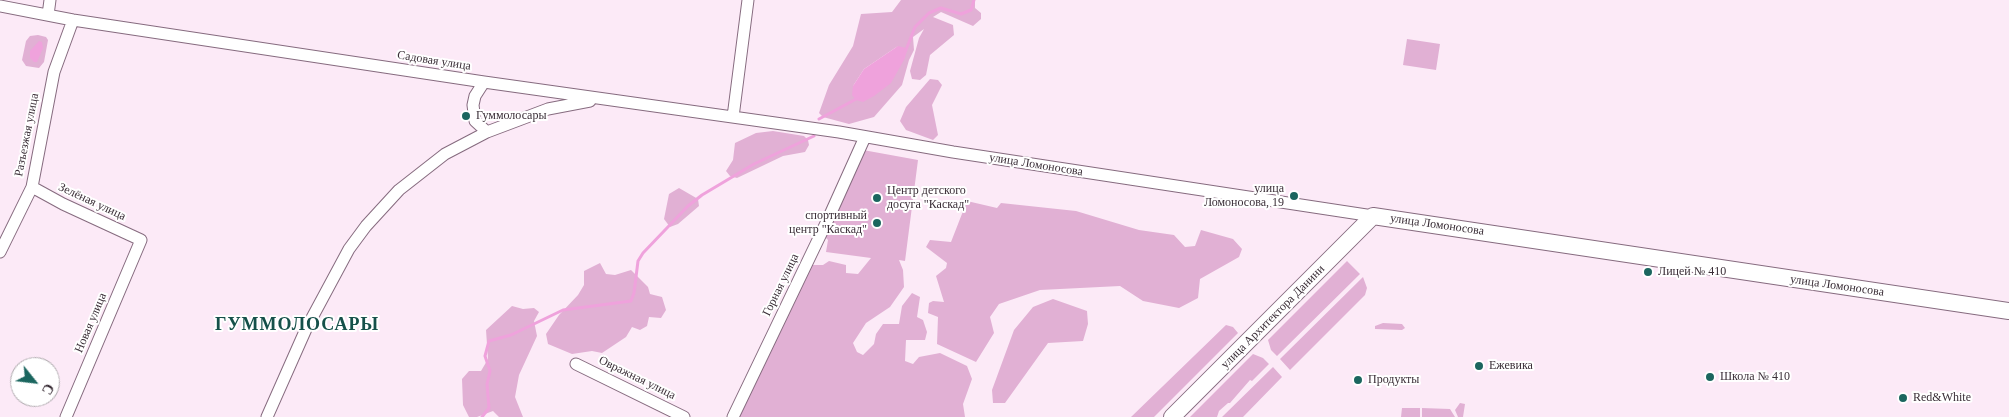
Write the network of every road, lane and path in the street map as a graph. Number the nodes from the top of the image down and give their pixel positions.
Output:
1 (50, 0) edge
2 (748, 0) edge
3 (0, 6) edge
4 (48, 15) junction
5 (74, 20) junction
6 (484, 82) junction
7 (601, 99) junction
8 (733, 117) junction
9 (487, 132) junction
10 (865, 136) junction
11 (32, 187) junction
12 (1373, 216) junction
13 (142, 240) joint
14 (0, 252) edge
15 (2009, 311) edge
16 (576, 364) dead end
17 (66, 417) edge
18 (267, 417) edge
19 (684, 417) edge
20 (733, 417) edge
21 (1172, 417) edge

1 - 4 street
2 - 8 street
3 - 4 street, Садовая улица
4 - 5 street, Садовая улица
5 - 6 street, Садовая улица
5 - 11 street, Разъезжая улица
6 - 7 street, Садовая улица
6 - 9 street
7 - 8 street, Садовая улица
7 - 9 street
8 - 10 street, Садовая улица
9 - 18 street
10 - 12 street, улица Ломоносова
10 - 20 street, Горная улица
11 - 13 street, Зелёная улица
11 - 14 street, Разъезжая улица
12 - 15 street, улица Ломоносова
12 - 21 street, улица Архитектора Данини
13 - 17 street, Новая улица
16 - 19 street, Овражная улица

